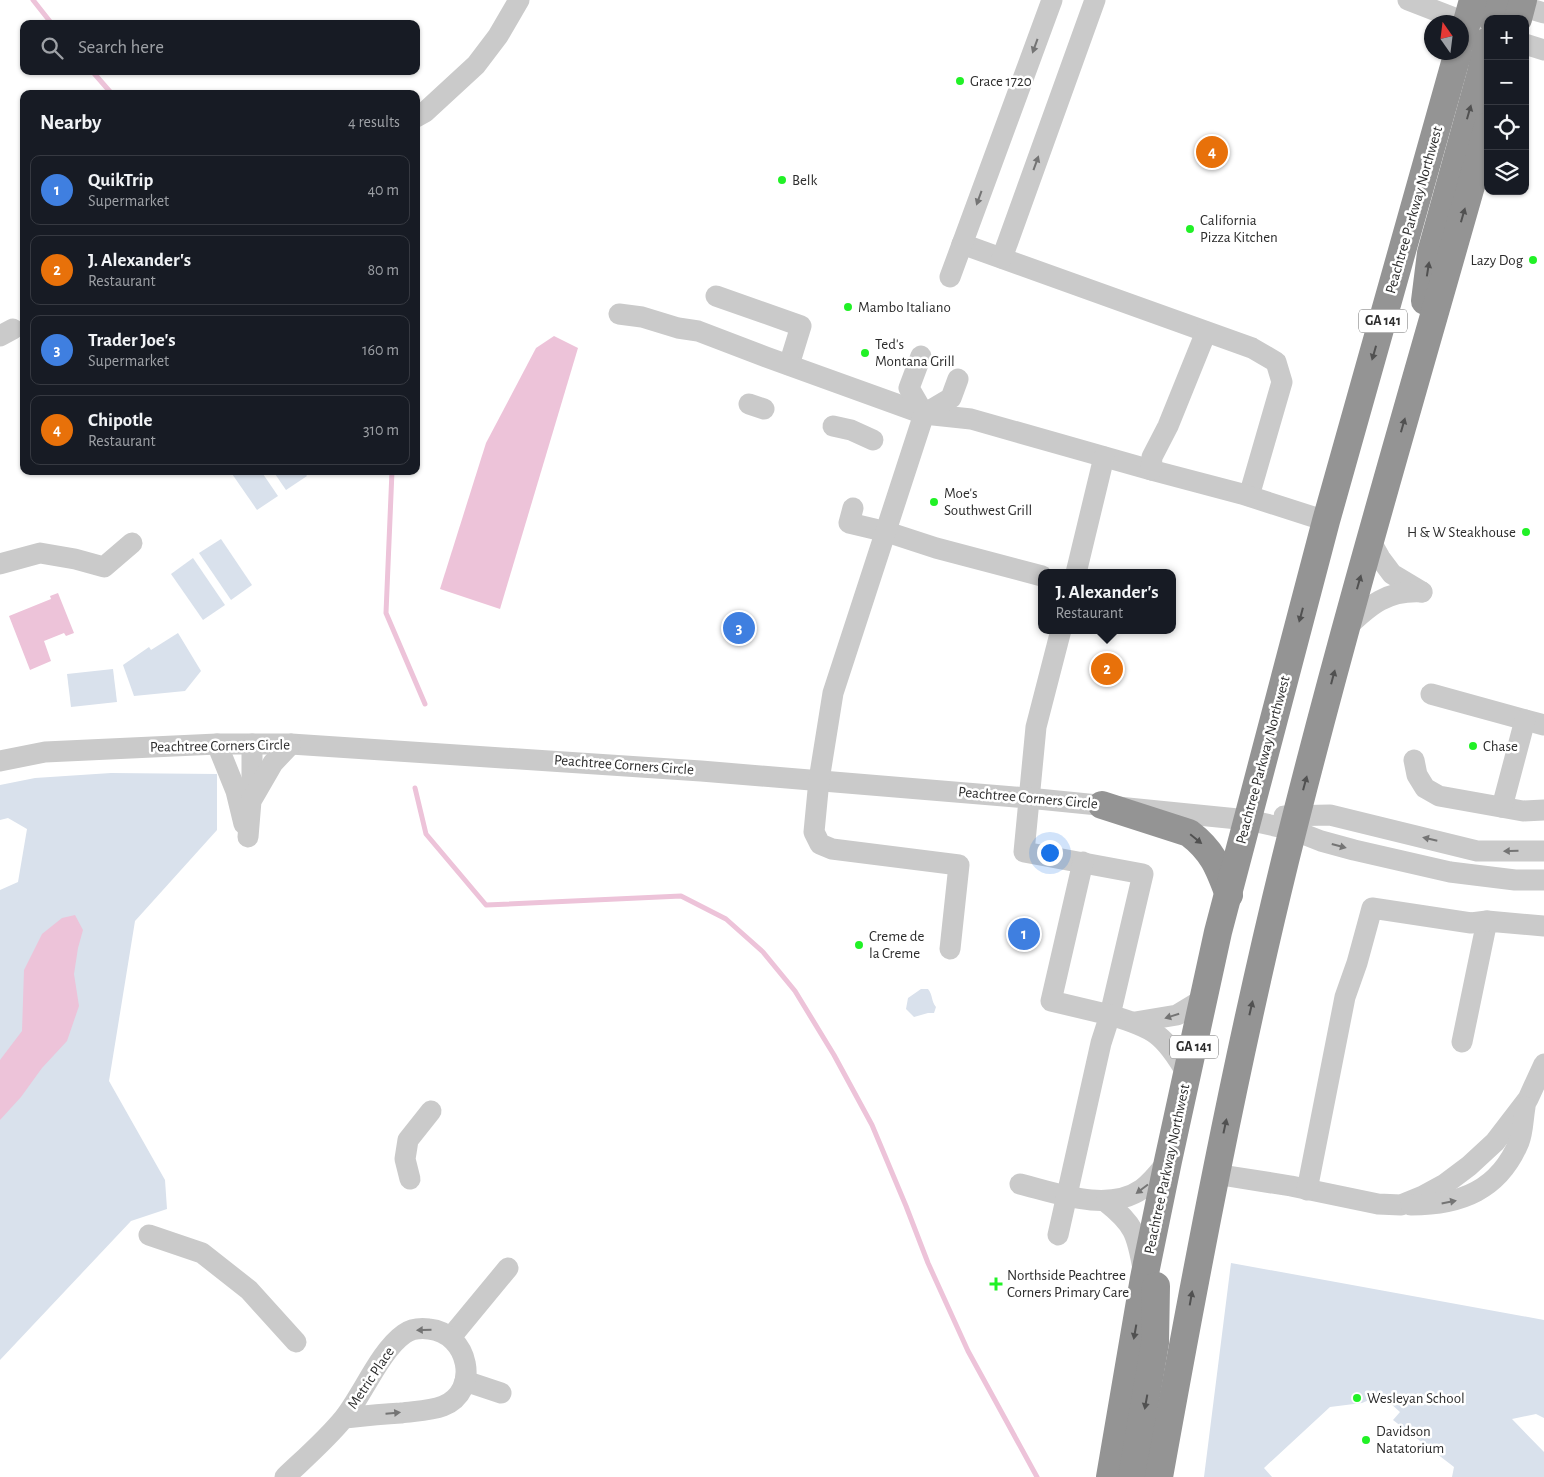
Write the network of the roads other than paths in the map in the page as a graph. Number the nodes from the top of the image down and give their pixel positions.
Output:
1 (519, 0) edge
2 (1052, 0) edge
3 (1095, 0) edge
4 (1408, 0) edge
5 (1517, 6) edge
6 (1500, 15) edge
7 (1472, 24) edge
8 (1529, 45) edge
9 (1544, 50) edge
10 (1484, 59) edge
11 (1456, 60) edge
12 (420, 115) edge
13 (1484, 140) edge
14 (962, 244) junction
15 (1002, 258) junction
16 (950, 277) dead end
17 (716, 296) dead end
18 (619, 314) dead end
19 (1206, 332) junction
20 (1424, 353) junction
21 (920, 356) dead end
22 (789, 365) junction
23 (958, 379) dead end
24 (924, 414) junction
25 (833, 426) dead end
26 (873, 440) dead end
27 (1104, 457) junction
28 (1151, 470) junction
29 (1249, 496) junction
30 (853, 508) dead end
31 (1326, 522) junction
32 (887, 532) junction
33 (1370, 542) junction
34 (132, 543) dead end
35 (0, 564) edge
36 (1077, 569) edge
37 (1038, 575) edge
38 (1346, 628) junction
39 (1060, 634) edge
40 (1431, 694) dead end
41 (1535, 723) edge
42 (216, 744) junction
43 (252, 744) junction
44 (291, 744) junction
45 (1414, 760) dead end
46 (0, 761) edge
47 (819, 780) junction
48 (1028, 798) junction
49 (251, 801) junction
50 (1102, 805) junction
51 (1502, 807) junction
52 (1544, 810) edge
53 (1248, 820) junction
54 (1295, 822) junction
55 (1544, 851) edge
56 (1083, 862) junction
57 (1544, 880) edge
58 (1229, 895) junction
59 (1487, 922) junction
60 (1544, 926) edge
61 (950, 949) dead end
62 (1205, 998) junction
63 (1110, 1014) junction
64 (1135, 1022) junction
65 (1462, 1042) dead end
66 (1544, 1064) edge
67 (1187, 1074) junction
68 (430, 1111) dead end
69 (1168, 1161) junction
70 (1215, 1174) junction
71 (410, 1179) dead end
72 (1020, 1184) dead end
73 (1307, 1190) junction
74 (1066, 1196) junction
75 (1106, 1202) junction
76 (149, 1235) dead end
77 (1058, 1235) dead end
78 (1150, 1250) junction
79 (508, 1268) dead end
80 (1144, 1278) junction
81 (451, 1337) junction
82 (296, 1342) dead end
83 (465, 1381) junction
84 (502, 1393) dead end
85 (344, 1418) junction
86 (285, 1477) edge
87 (1110, 1477) edge
88 (1132, 1477) edge
89 (1159, 1477) edge

1 - 12 street
2 -> 14 street
15 -> 3 street
4 - 7 street
5 - 6 highway
8 - 9 street
20 -> 10 highway
11 -> 31 highway, Peachtree Parkway Northwest / GA 141
20 -> 13 highway, GA 141
14 - 15 street
14 - 16 street
15 - 19 street
17 - 22 street
18 - 22 street
19 - 28 street
19 - 29 street
33 -> 20 highway, GA 141
21 - 24 street
22 - 24 street
23 - 24 street
24 - 27 street
24 - 32 street
25 - 26 street
27 - 28 street
27 - 36 street
28 - 29 street
29 - 31 street
30 - 32 street
31 -> 53 highway, Peachtree Parkway Northwest / GA 141
32 - 37 street
32 - 47 street
38 -> 33 highway, GA 141
33 - 38 street
34 - 35 street
54 -> 38 highway, GA 141
39 - 48 street
40 - 41 street
41 - 51 street
42 - 43 street, Peachtree Corners Circle
42 - 46 street, Peachtree Corners Circle
42 - 49 street
43 - 44 street, Peachtree Corners Circle
43 - 49 street
44 - 47 street, Peachtree Corners Circle
44 - 49 street
45 - 51 street
47 - 48 street, Peachtree Corners Circle
47 - 61 street
48 - 50 street, Peachtree Corners Circle
48 - 56 street
50 - 53 street, Peachtree Corners Circle
50 -> 58 highway
51 - 52 street
53 - 54 street, Peachtree Corners Circle
53 - 58 highway, Peachtree Parkway Northwest / GA 141
55 -> 54 street, Peachtree Corners Circle
54 -> 57 street, Peachtree Corners Circle
70 -> 54 highway, GA 141
56 - 63 street
56 - 63 street
58 - 62 highway, Peachtree Parkway Northwest / GA 141
59 - 60 street
59 - 65 street
59 - 73 street
62 -> 64 street
62 - 67 highway, Peachtree Parkway Northwest / GA 141
63 - 64 street
63 - 74 street
64 - 67 street
66 - 73 street
67 - 69 highway, Peachtree Parkway Northwest / GA 141
68 - 71 street
69 -> 75 street
69 - 78 highway, Peachtree Parkway Northwest / GA 141
70 - 73 street
89 -> 70 highway, GA 141
72 - 74 street
74 - 75 street
74 - 77 street
75 - 80 street
76 - 82 street
78 - 80 highway, Peachtree Parkway Northwest / GA 141
78 -> 88 highway
79 - 81 street
80 -> 87 highway, Peachtree Parkway Northwest / GA 141
81 - 83 street
81 -> 85 street, Metric Place
83 - 84 street
85 -> 83 street, Metric Place
85 - 86 street, Metric Place

